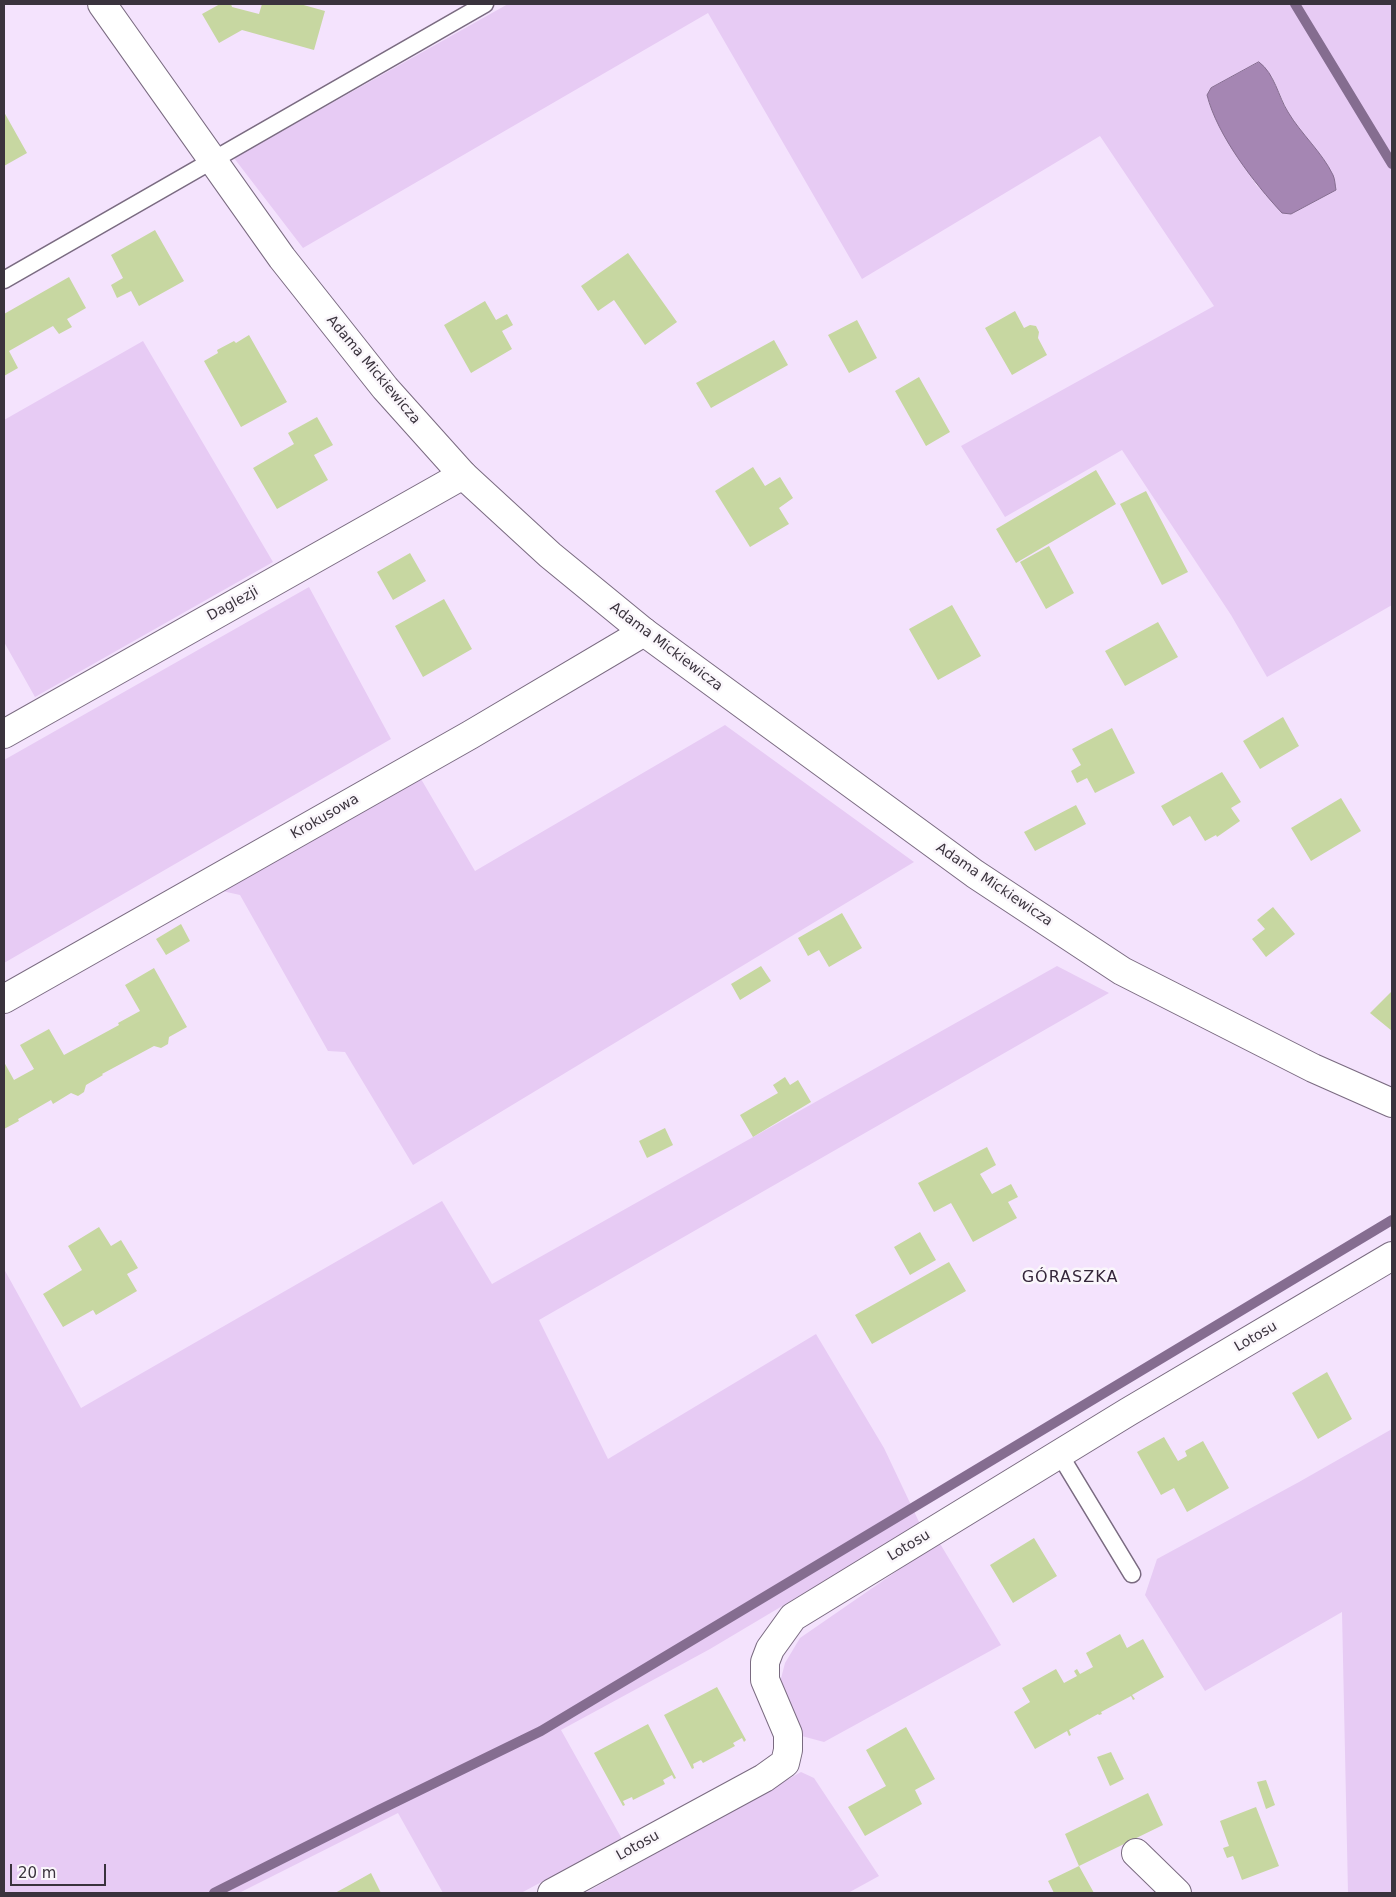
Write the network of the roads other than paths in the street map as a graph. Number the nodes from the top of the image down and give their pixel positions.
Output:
1 (102, 4) edge
2 (485, 4) edge
3 (212, 160) junction
4 (4, 280) edge
5 (463, 475) junction
6 (644, 632) junction
7 (4, 734) edge
8 (4, 999) edge
9 (1392, 1103) edge
10 (1392, 1256) edge
11 (1060, 1455) junction
12 (1132, 1574) dead end
13 (1136, 1852) dead end
14 (552, 1893) edge
15 (1177, 1893) edge

1 - 3 street, Adama Mickiewicza
2 - 3 lane
3 - 4 lane
3 - 5 street, Adama Mickiewicza
5 - 6 street, Adama Mickiewicza
5 - 7 street, Daglezji
6 - 8 street, Krokusowa
6 - 9 street, Adama Mickiewicza
10 - 11 street, Lotosu
11 - 12 lane
11 - 14 street, Lotosu
13 - 15 street

